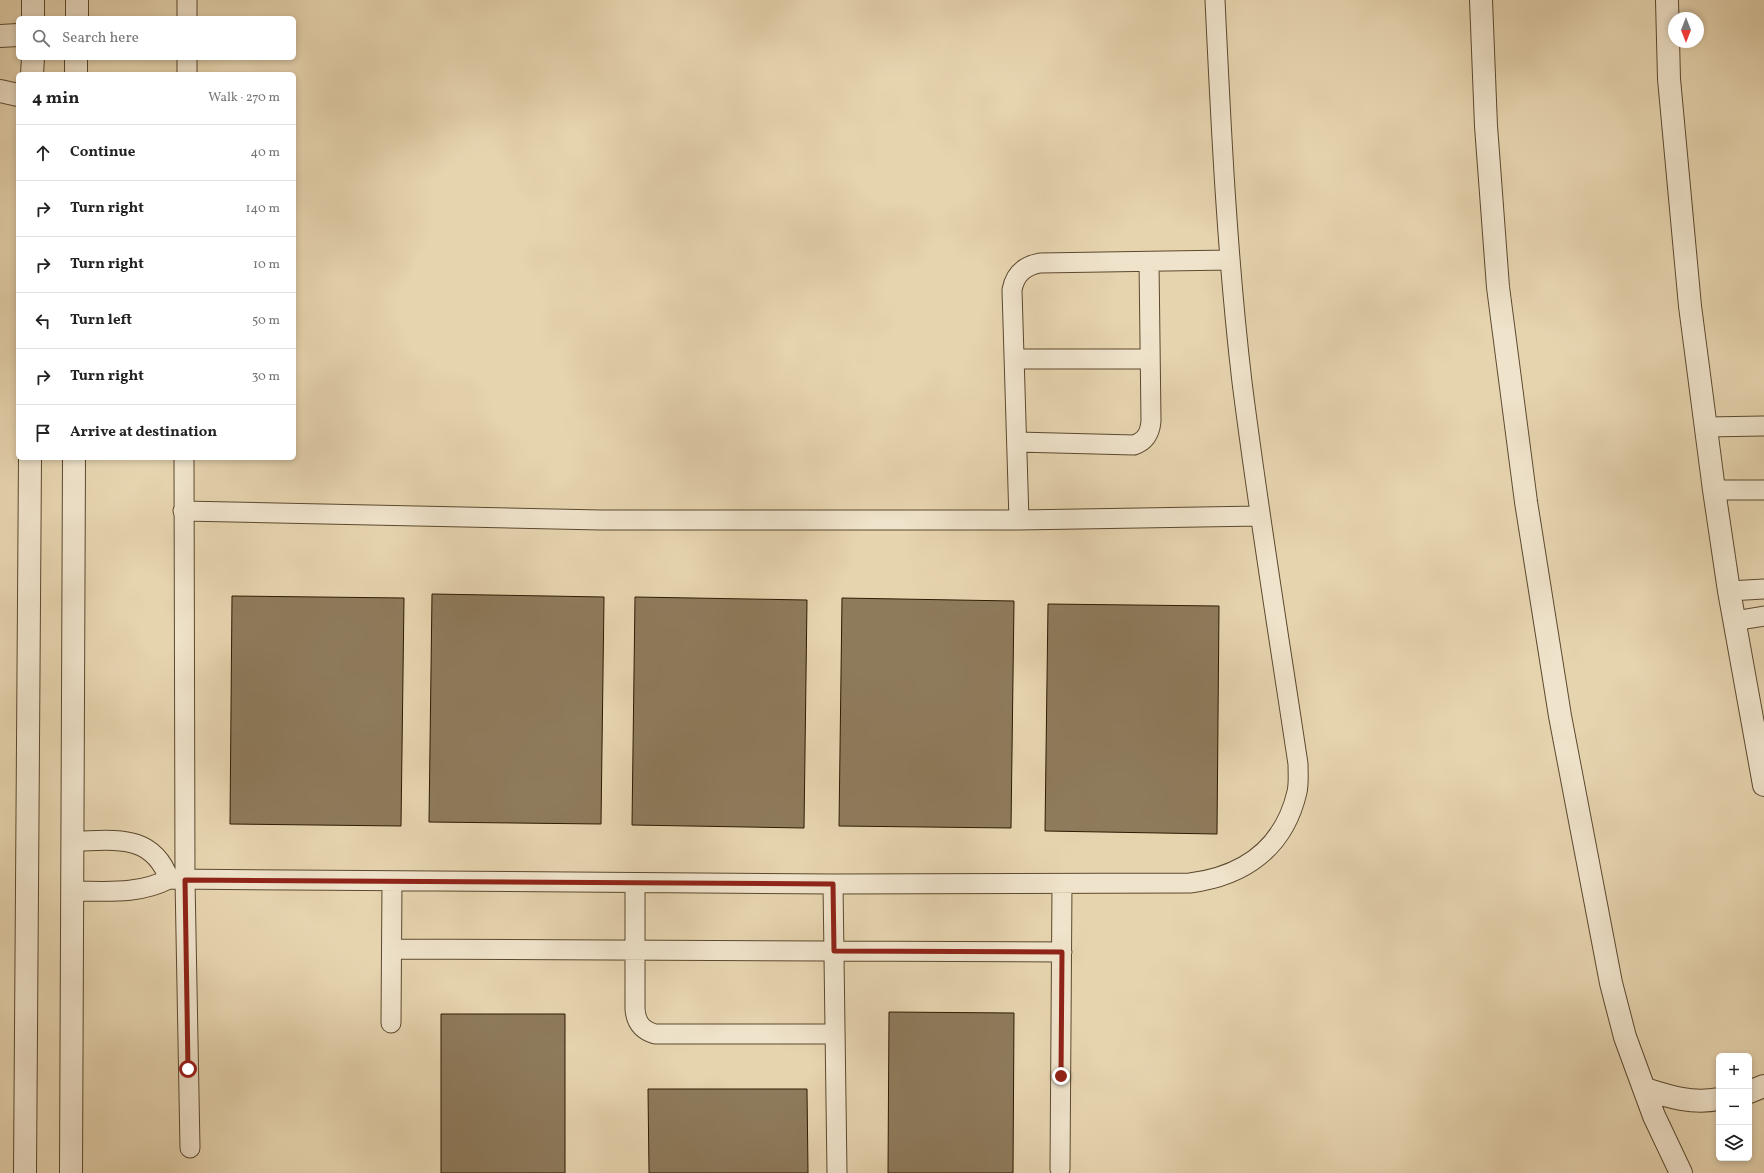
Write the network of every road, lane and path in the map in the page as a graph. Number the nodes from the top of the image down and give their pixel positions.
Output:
1 (33, 0) edge
2 (77, 0) edge
3 (187, 0) edge
4 (1215, 0) edge
5 (1481, 0) edge
6 (1667, 0) edge
7 (33, 16) edge
8 (77, 16) edge
9 (187, 16) edge
10 (16, 35) edge
11 (0, 36) edge
12 (33, 60) edge
13 (76, 60) edge
14 (187, 60) edge
15 (32, 72) edge
16 (76, 72) edge
17 (187, 72) edge
18 (0, 91) edge
19 (16, 95) edge
20 (1230, 260) junction
21 (1149, 262) junction
22 (1015, 359) junction
23 (1150, 359) junction
24 (1706, 426) junction
25 (1764, 426) edge
26 (1017, 442) junction
27 (30, 460) edge
28 (74, 460) edge
29 (184, 460) edge
30 (1714, 490) junction
31 (1764, 490) edge
32 (184, 511) junction
33 (1260, 516) junction
34 (1019, 520) junction
35 (1764, 589) edge
36 (1729, 591) junction
37 (1764, 616) edge
38 (1734, 621) junction
39 (1764, 785) edge
40 (72, 841) junction
41 (177, 879) junction
42 (392, 882) junction
43 (635, 883) junction
44 (833, 884) junction
45 (1062, 884) junction
46 (72, 891) junction
47 (392, 949) junction
48 (635, 950) junction
49 (834, 951) junction
50 (1062, 952) junction
51 (391, 1023) dead end
52 (835, 1034) junction
53 (1764, 1086) edge
54 (1645, 1089) junction
55 (1752, 1091) edge
56 (1716, 1100) edge
57 (190, 1148) dead end
58 (1060, 1169) dead end
59 (25, 1173) edge
60 (71, 1173) edge
61 (837, 1173) edge
62 (1681, 1173) edge

1 - 7 street
2 - 8 street
3 - 9 lane
4 - 20 lane
5 - 54 street
6 - 24 street
10 - 11 street
12 - 15 street
13 - 16 street
14 - 17 lane
18 - 19 street
20 - 21 lane
20 - 33 lane
21 - 22 lane
21 - 23 lane
22 - 23 lane
22 - 26 lane
23 - 26 lane
24 - 25 lane
24 - 30 street
26 - 34 lane
27 - 59 street
28 - 40 street
29 - 32 lane
30 - 31 lane
30 - 36 street
32 - 34 lane
32 - 41 lane
33 - 34 lane
33 - 45 lane
35 - 36 lane
36 - 38 street
37 - 38 lane
38 - 39 street
40 - 41 lane
40 - 46 street
41 - 42 lane
41 - 46 lane
41 - 57 lane
42 - 43 lane
42 - 47 lane
43 - 44 lane
43 - 48 lane
44 - 45 lane
44 - 49 lane
45 - 50 lane
46 - 60 street
47 - 48 lane
47 - 51 lane
48 - 49 lane
48 - 52 lane
49 - 50 lane
49 - 52 lane
50 - 58 lane
52 - 61 lane
53 - 55 street
54 - 56 street
54 - 62 street

